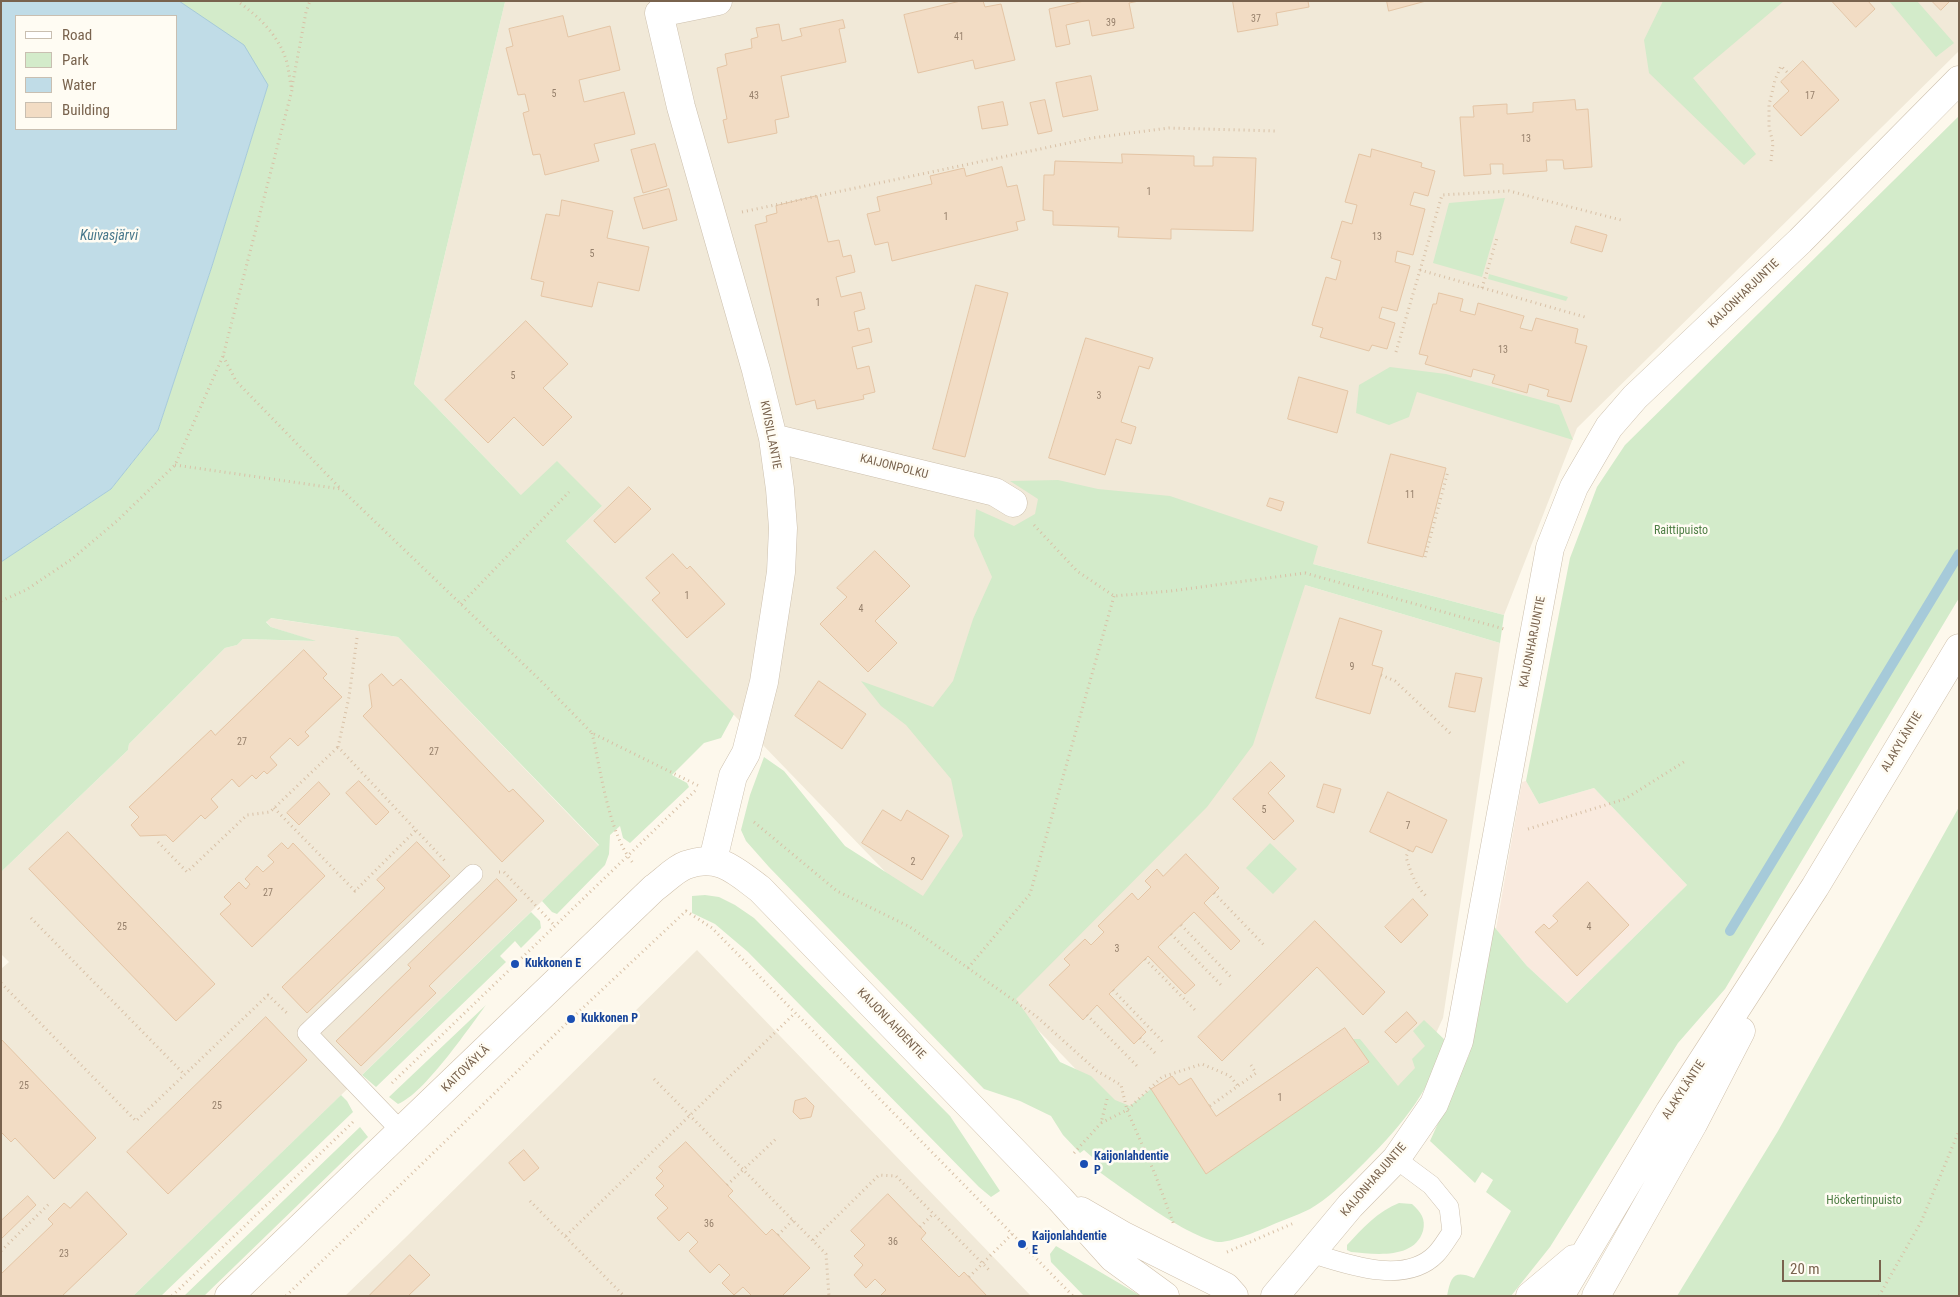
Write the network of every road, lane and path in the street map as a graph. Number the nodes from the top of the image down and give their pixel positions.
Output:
1 (237, 1) edge
2 (310, 1) edge
3 (718, 1) edge
4 (1789, 74) dead end
5 (1959, 80) edge
6 (292, 90) junction
7 (1276, 131) dead end
8 (1771, 161) dead end
9 (712, 218) junction
10 (1621, 220) dead end
11 (1497, 238) dead end
12 (1420, 270) junction
13 (1482, 288) junction
14 (1585, 317) dead end
15 (1396, 352) dead end
16 (223, 356) junction
17 (773, 438) junction
18 (175, 465) junction
19 (1448, 471) dead end
20 (341, 489) junction
21 (569, 492) dead end
22 (1013, 503) joint
23 (1425, 558) dead end
24 (1114, 596) junction
25 (1, 601) edge
26 (461, 604) junction
27 (357, 638) dead end
28 (1534, 638) junction
29 (1959, 648) edge
30 (1381, 674) dead end
31 (592, 733) junction
32 (1451, 734) dead end
33 (338, 747) junction
34 (1687, 760) dead end
35 (727, 799) junction
36 (274, 808) junction
37 (416, 830) junction
38 (1497, 838) junction
39 (158, 842) dead end
40 (1409, 850) dead end
41 (628, 857) junction
42 (713, 860) junction
43 (473, 874) junction
44 (1815, 887) junction
45 (1214, 893) dead end
46 (1427, 897) dead end
47 (31, 918) dead end
48 (1181, 925) dead end
49 (555, 926) junction
50 (1171, 934) dead end
51 (1265, 946) dead end
52 (1146, 959) dead end
53 (968, 968) junction
54 (1232, 978) dead end
55 (1, 983) edge
56 (1223, 987) dead end
57 (1113, 990) dead end
58 (1197, 1012) dead end
59 (795, 1013) junction
60 (1087, 1015) dead end
61 (307, 1033) junction
62 (1140, 1038) dead end
63 (1164, 1043) dead end
64 (1155, 1053) dead end
65 (1249, 1062) dead end
66 (1138, 1068) dead end
67 (184, 1075) junction
68 (654, 1079) dead end
69 (1238, 1086) junction
70 (1107, 1099) dead end
71 (373, 1102) junction
72 (1210, 1106) dead end
73 (1127, 1110) junction
74 (690, 1115) junction
75 (1101, 1123) junction
76 (401, 1131) junction
77 (1959, 1131) edge
78 (778, 1136) dead end
79 (1074, 1153) dead end
80 (1396, 1159) junction
81 (743, 1170) junction
82 (728, 1185) dead end
83 (1060, 1199) junction
84 (530, 1201) dead end
85 (51, 1202) dead end
86 (933, 1214) junction
87 (793, 1220) junction
88 (1296, 1223) dead end
89 (1174, 1226) dead end
90 (920, 1227) dead end
91 (778, 1234) dead end
92 (1012, 1234) junction
93 (566, 1236) junction
94 (813, 1240) junction
95 (1590, 1245) junction
96 (1, 1251) edge
97 (1224, 1253) dead end
98 (1311, 1253) junction
99 (983, 1264) junction
100 (989, 1270) dead end
101 (969, 1277) dead end
102 (172, 1296) edge
103 (229, 1296) edge
104 (286, 1296) edge
105 (624, 1296) edge
106 (829, 1296) edge
107 (1072, 1296) edge
108 (1165, 1296) edge
109 (1234, 1296) edge
110 (1274, 1296) edge
111 (1530, 1296) edge
112 (1560, 1296) edge
113 (1596, 1296) edge
114 (1879, 1296) edge

1 - 6 path
2 - 6 path
3 - 9 street, KIVISILLANTIE
4 - 8 path
5 - 28 street, KAIJONHARJUNTIE
6 - 16 path
7 - 9 path
9 - 17 street, KIVISILLANTIE
10 - 12 path
11 - 13 path
12 - 13 path
12 - 15 path
13 - 14 path
16 - 18 path
16 - 20 path
17 - 22 street, KAIJONPOLKU
17 - 35 street, KIVISILLANTIE
18 - 20 path
18 - 25 path
19 - 23 path
20 - 26 path
21 - 26 path
22 - 24 path
24 - 28 path
24 - 53 path
26 - 31 path
27 - 33 path
28 - 38 street, KAIJONHARJUNTIE
29 - 44 street, ALAKYLÄNTIE
30 - 32 path
31 - 41 path
31 - 41 path
33 - 36 path
33 - 37 path
34 - 38 path
35 - 42 street, KIVISILLANTIE
35 - 53 path
36 - 37 path
36 - 39 path
37 - 43 path
38 - 80 street, KAIJONHARJUNTIE
40 - 46 path
41 - 49 path
42 - 76 street, KAITOVÄYLÄ
42 - 83 street, KAIJONLAHDENTIE
43 - 49 path
43 - 61 lane
44 - 95 street, ALAKYLÄNTIE
44 - 113 street, ALAKYLÄNTIE
45 - 51 path
47 - 67 path
48 - 54 path
49 - 71 path
50 - 56 path
52 - 58 path
53 - 73 path
55 - 67 path
57 - 63 path
59 - 74 path
59 - 92 path
59 - 104 path
60 - 66 path
61 - 67 path
61 - 71 lane
62 - 64 path
65 - 69 path
68 - 74 path
69 - 72 path
69 - 73 path
70 - 75 path
71 - 76 lane
71 - 102 path
73 - 75 path
73 - 89 path
74 - 81 path
74 - 93 path
75 - 79 path
76 - 103 street, KAITOVÄYLÄ
77 - 114 path
78 - 81 path
80 - 98 street, KAIJONHARJUNTIE
80 - 98 lane
81 - 82 path
81 - 87 path
83 - 108 street, KAIJONLAHDENTIE
83 - 109 street, KAIJONLAHDENTIE
84 - 93 path
85 - 96 path
86 - 90 path
86 - 94 path
86 - 99 path
87 - 91 path
87 - 94 path
88 - 97 path
92 - 99 path
92 - 107 path
93 - 105 path
94 - 106 path
95 - 111 street
95 - 112 street, ALAKYLÄNTIE
98 - 110 street, KAIJONHARJUNTIE
99 - 100 path
99 - 101 path

